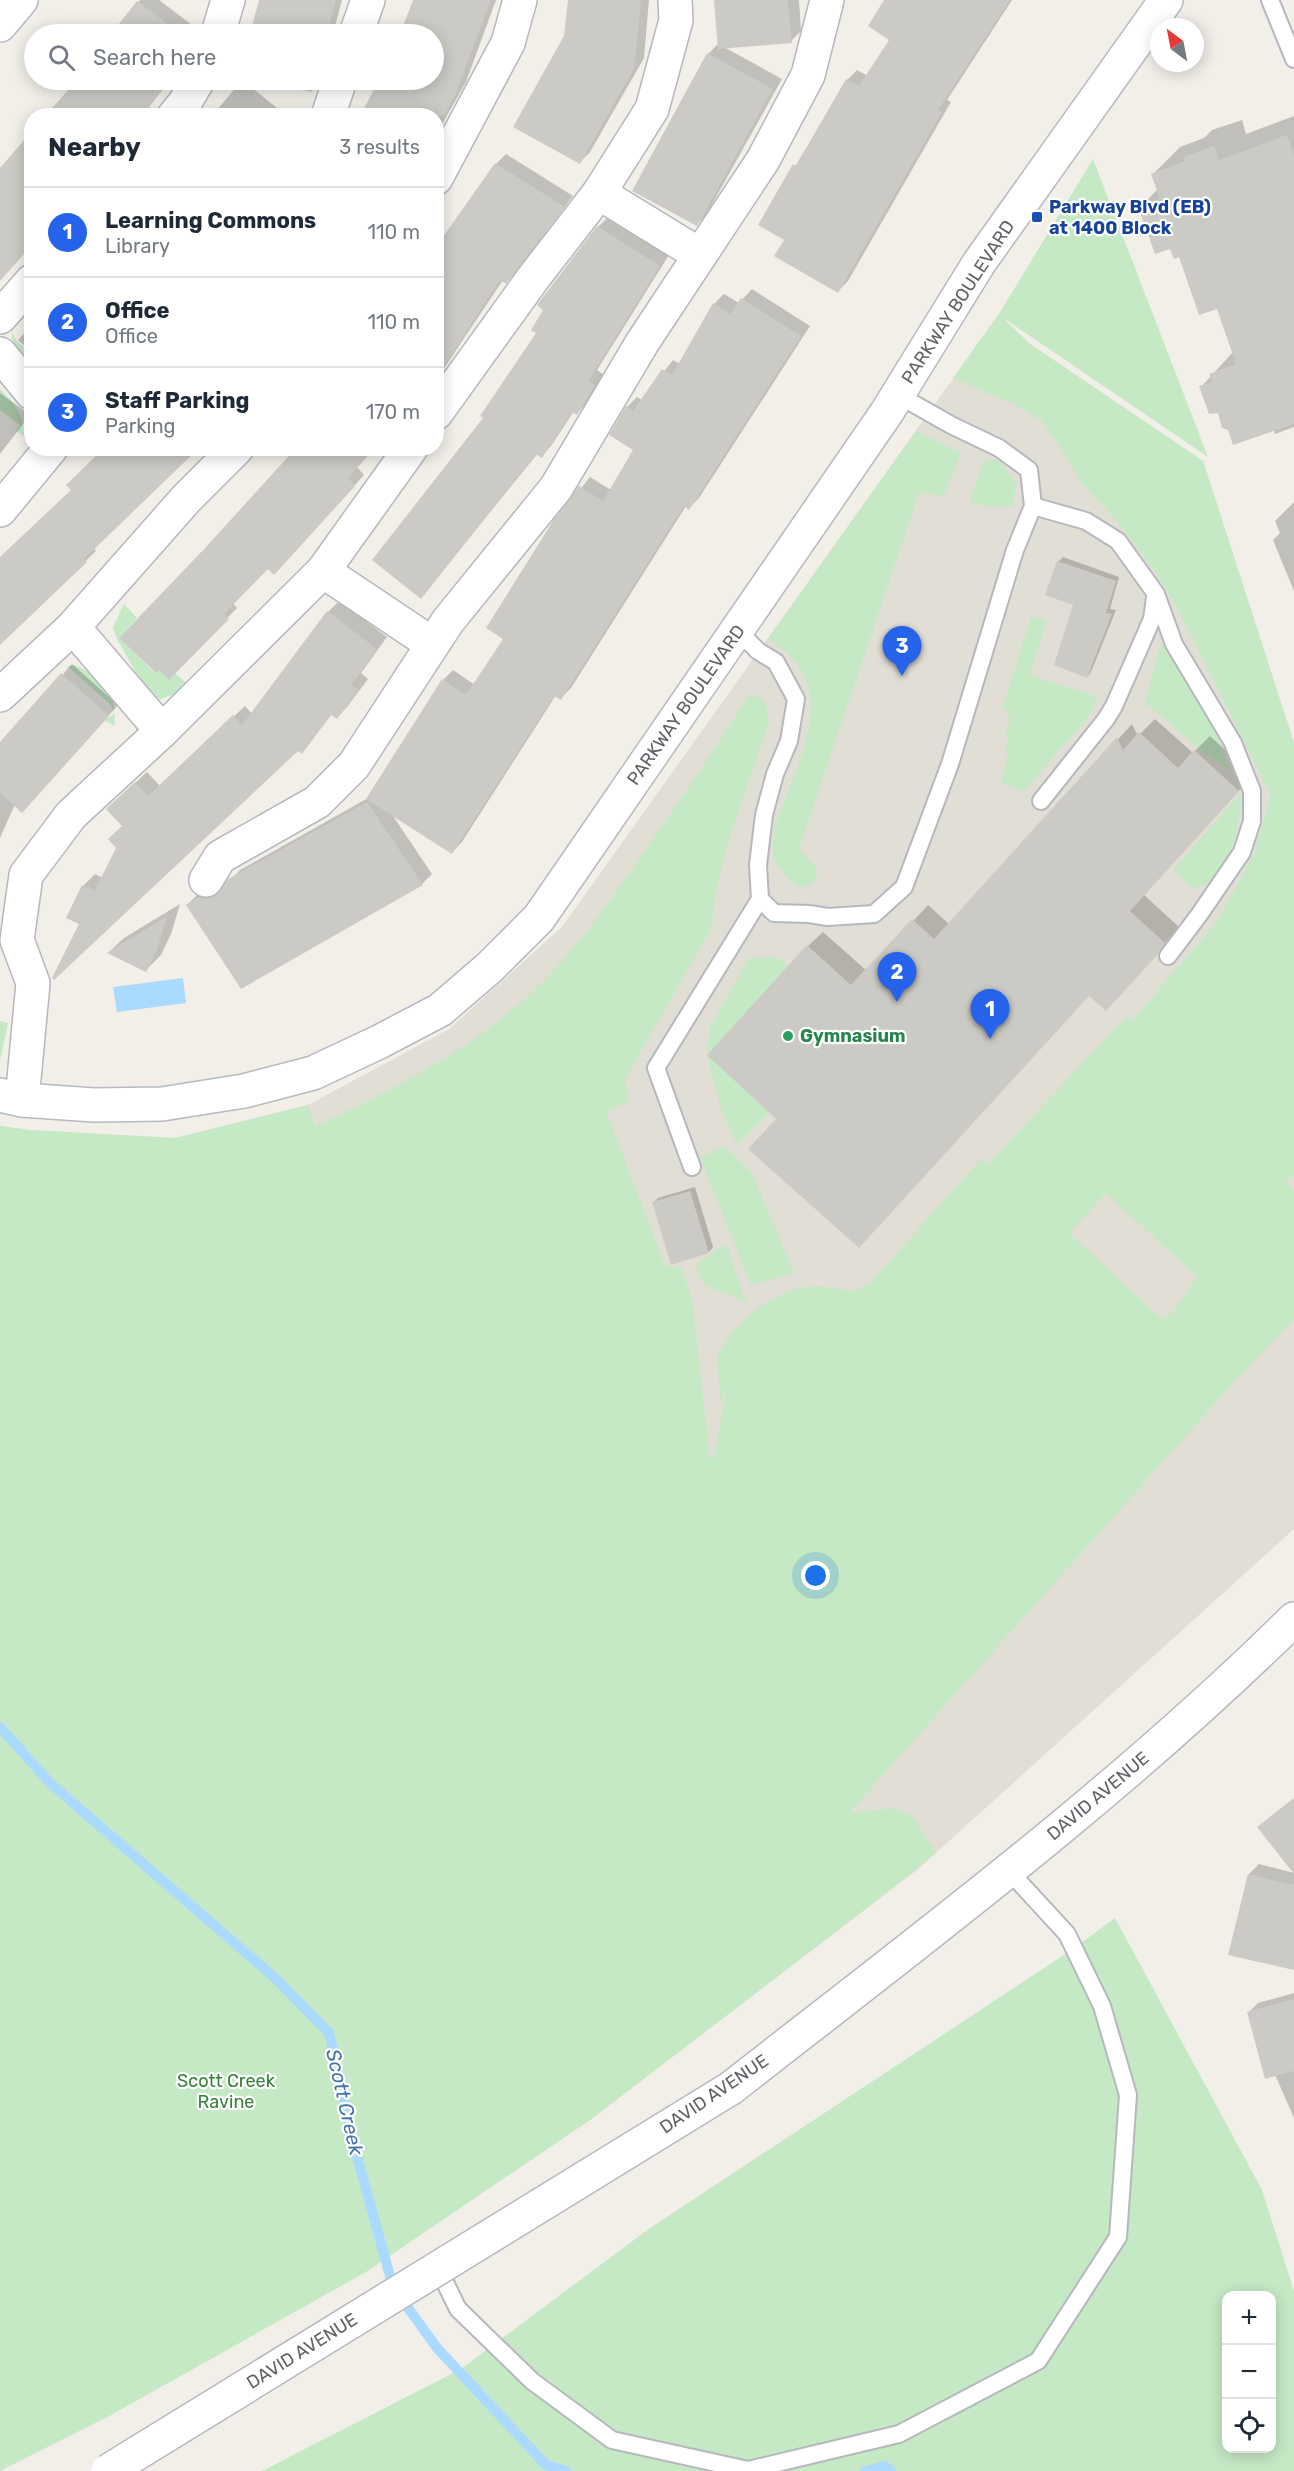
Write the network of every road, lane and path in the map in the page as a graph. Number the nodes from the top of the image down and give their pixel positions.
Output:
1 (21, 0) edge
2 (228, 0) edge
3 (368, 0) edge
4 (520, 0) edge
5 (675, 0) edge
6 (827, 0) edge
7 (1166, 0) edge
8 (1270, 0) edge
9 (221, 24) edge
10 (360, 24) edge
11 (0, 25) edge
12 (1294, 59) edge
13 (192, 90) edge
14 (337, 90) edge
15 (181, 108) edge
16 (331, 108) edge
17 (444, 163) edge
18 (599, 193) junction
19 (700, 255) junction
20 (24, 289) edge
21 (0, 317) edge
22 (0, 354) edge
23 (24, 383) edge
24 (898, 395) junction
25 (444, 402) edge
26 (44, 456) edge
27 (229, 456) edge
28 (405, 456) edge
29 (1033, 506) junction
30 (0, 510) edge
31 (323, 571) junction
32 (1156, 594) junction
33 (73, 627) junction
34 (738, 631) junction
35 (432, 644) junction
36 (0, 695) edge
37 (162, 731) junction
38 (1041, 801) dead end
39 (206, 880) dead end
40 (760, 898) junction
41 (1168, 956) dead end
42 (11, 1098) edge
43 (692, 1167) dead end
44 (1294, 1619) edge
45 (1009, 1870) junction
46 (432, 2256) dead end
47 (108, 2471) edge

1 - 11 street
2 - 9 street
3 - 10 street
4 - 17 street
5 - 18 street
6 - 19 street
7 - 24 street, PARKWAY BOULEVARD
8 - 12 lane
13 - 15 street
14 - 16 street
18 - 19 street
18 - 25 street
19 - 35 street
20 - 21 street
22 - 23 street
24 - 29 lane
24 - 34 street, PARKWAY BOULEVARD
26 - 30 street
27 - 33 street
28 - 31 street
29 - 32 lane
29 - 40 lane
31 - 35 street
31 - 37 street
32 - 38 lane
32 - 41 lane
33 - 36 street
33 - 37 street
34 - 40 lane
34 - 42 street, PARKWAY BOULEVARD
35 - 39 street
37 - 42 street
40 - 43 lane
44 - 45 street, DAVID AVENUE
45 - 46 lane
45 - 47 street, DAVID AVENUE, bridge

